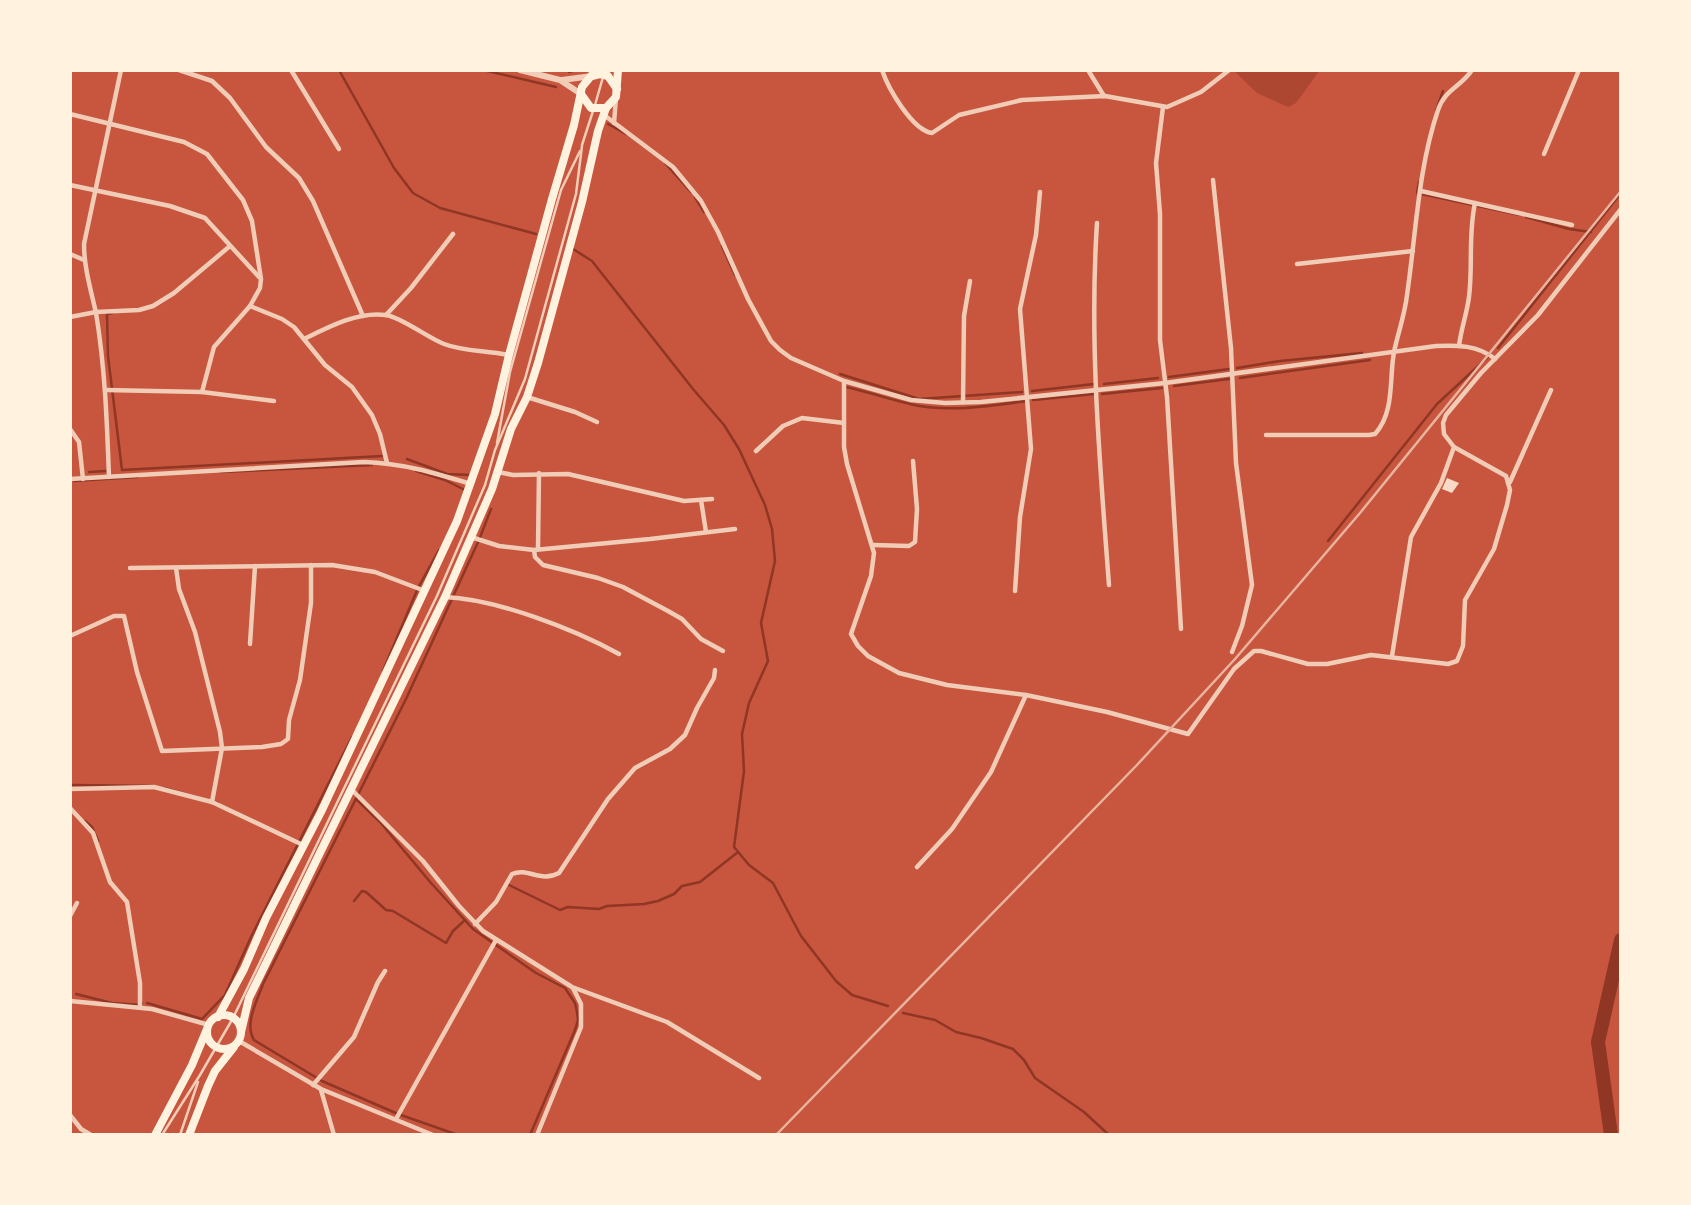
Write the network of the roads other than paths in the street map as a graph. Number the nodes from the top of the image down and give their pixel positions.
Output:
1 (121, 70) edge
2 (179, 70) edge
3 (291, 70) edge
4 (520, 70) edge
5 (618, 70) edge
6 (882, 70) edge
7 (1088, 70) edge
8 (1472, 70) edge
9 (1579, 70) edge
10 (1228, 71) edge
11 (599, 73) edge
12 (560, 80) junction
13 (617, 93) junction
14 (582, 94) junction
15 (1105, 96) junction
16 (1163, 107) junction
17 (593, 108) junction
18 (604, 112) junction
19 (70, 114) edge
20 (614, 123) junction
21 (109, 124) junction
22 (582, 146) junction
23 (339, 149) dead end
24 (1544, 154) dead end
25 (1213, 180) dead end
26 (70, 185) edge
27 (95, 190) junction
28 (1421, 191) junction
29 (1040, 192) dead end
30 (1475, 203) junction
31 (1621, 209) edge
32 (1097, 223) dead end
33 (1572, 225) dead end
34 (453, 234) dead end
35 (230, 246) junction
36 (1413, 251) junction
37 (70, 255) edge
38 (84, 260) junction
39 (1297, 264) dead end
40 (261, 279) junction
41 (970, 281) dead end
42 (250, 306) junction
43 (96, 312) junction
44 (386, 315) junction
45 (363, 316) junction
46 (70, 317) edge
47 (304, 339) junction
48 (1459, 346) junction
49 (1394, 351) junction
50 (509, 355) junction
51 (1495, 359) junction
52 (1232, 374) junction
53 (844, 381) junction
54 (1165, 383) junction
55 (1095, 389) junction
56 (106, 390) junction
57 (1551, 390) dead end
58 (202, 392) junction
59 (527, 397) junction
60 (1027, 397) junction
61 (274, 401) dead end
62 (963, 402) junction
63 (597, 422) dead end
64 (844, 423) junction
65 (70, 429) edge
66 (1266, 435) dead end
67 (1454, 447) junction
68 (495, 450) junction
69 (756, 451) dead end
70 (913, 461) dead end
71 (387, 463) junction
72 (498, 472) junction
73 (539, 473) junction
74 (109, 477) junction
75 (70, 479) edge
76 (83, 479) junction
77 (1510, 483) junction
78 (471, 484) junction
79 (712, 499) dead end
80 (701, 500) junction
81 (735, 529) dead end
82 (706, 532) junction
83 (471, 537) junction
84 (873, 544) junction
85 (536, 550) junction
86 (311, 565) junction
87 (255, 566) junction
88 (130, 568) dead end
89 (176, 568) junction
90 (1109, 585) dead end
91 (425, 591) junction
92 (1015, 591) dead end
93 (445, 597) junction
94 (1181, 629) dead end
95 (70, 636) edge
96 (250, 645) dead end
97 (723, 651) dead end
98 (1232, 652) dead end
99 (619, 654) dead end
100 (1392, 656) junction
101 (715, 670) dead end
102 (1026, 695) junction
103 (222, 748) junction
104 (70, 789) edge
105 (352, 790) junction
106 (212, 802) junction
107 (70, 808) edge
108 (303, 845) junction
109 (917, 867) dead end
110 (77, 904) dead end
111 (70, 916) edge
112 (475, 924) junction
113 (496, 940) junction
114 (385, 971) dead end
115 (572, 987) junction
116 (70, 1001) edge
117 (140, 1007) junction
118 (218, 1017) junction
119 (233, 1018) junction
120 (208, 1027) junction
121 (238, 1040) junction
122 (216, 1047) junction
123 (200, 1075) junction
124 (759, 1078) dead end
125 (313, 1085) junction
126 (321, 1089) junction
127 (70, 1115) edge
128 (396, 1119) junction
129 (91, 1135) edge
130 (155, 1135) edge
131 (162, 1135) edge
132 (180, 1135) edge
133 (190, 1135) edge
134 (334, 1135) edge
135 (433, 1135) edge
136 (537, 1135) edge

1 - 21 street
2 - 45 street
3 - 23 street
4 - 12 street
5 - 13 highway
6 - 15 street
7 - 15 street
8 - 28 street
9 - 24 street
10 - 16 street
11 - 12 street
11 - 13 highway
11 - 14 highway
11 - 17 lane
12 - 14 street
13 - 18 highway
13 - 20 street
14 - 17 highway
14 - 50 highway
15 - 16 street
16 - 54 street
17 - 18 highway
17 - 22 lane
18 - 20 street
18 - 59 highway
19 - 21 street
20 - 53 street
21 - 27 street
21 - 40 street
22 - 68 lane
22 - 68 lane
25 - 52 street
26 - 27 street
27 - 35 street
27 - 38 street
28 - 30 street
28 - 36 street
29 - 60 street
30 - 33 street
30 - 48 street
31 - 51 street
32 - 55 street
34 - 44 street
35 - 40 street
35 - 43 street
36 - 39 street
36 - 49 street
37 - 38 street
38 - 43 street
40 - 42 street
41 - 62 street
42 - 47 street
42 - 58 street
43 - 46 street
43 - 56 street
44 - 45 street
44 - 50 street
45 - 47 street
47 - 71 street
48 - 49 street
48 - 51 street
49 - 52 street
49 - 66 street
50 - 78 highway
51 - 67 street
52 - 54 street
52 - 98 street
53 - 62 street
53 - 64 street
54 - 55 street
54 - 94 street
55 - 60 street
55 - 90 street
56 - 58 street
56 - 74 street
57 - 77 street
58 - 61 street
59 - 63 street
59 - 72 highway
60 - 62 street
60 - 92 street
64 - 69 street
64 - 84 street
65 - 76 street
67 - 77 street
67 - 100 street
68 - 119 lane
70 - 84 street
71 - 74 street
71 - 78 street
72 - 73 street
72 - 83 highway
73 - 80 street
73 - 85 street
74 - 76 street
75 - 76 street
77 - 100 street
78 - 91 highway
79 - 80 street
80 - 82 street
81 - 82 street
82 - 85 street
83 - 85 street
83 - 93 highway
84 - 102 street
85 - 97 street
86 - 87 street
86 - 91 street
86 - 103 street
87 - 89 street
87 - 96 street
88 - 89 street
89 - 103 street
91 - 108 highway
93 - 99 street
93 - 105 highway
95 - 103 street
100 - 102 street
101 - 112 street
102 - 109 street
103 - 106 street
104 - 106 street
105 - 112 street
105 - 121 highway
106 - 108 street
107 - 117 street
108 - 118 highway
110 - 111 street
112 - 113 street
113 - 115 street
113 - 128 street
114 - 125 street
115 - 124 street
115 - 136 street
116 - 117 street
117 - 120 street
118 - 119 highway
118 - 120 highway
119 - 121 highway
119 - 122 lane
120 - 122 highway
120 - 130 highway
121 - 122 highway
121 - 125 street
121 - 133 highway
122 - 123 lane
123 - 131 lane
123 - 132 lane
125 - 126 street
126 - 128 street
126 - 134 street
127 - 129 street
128 - 135 street

